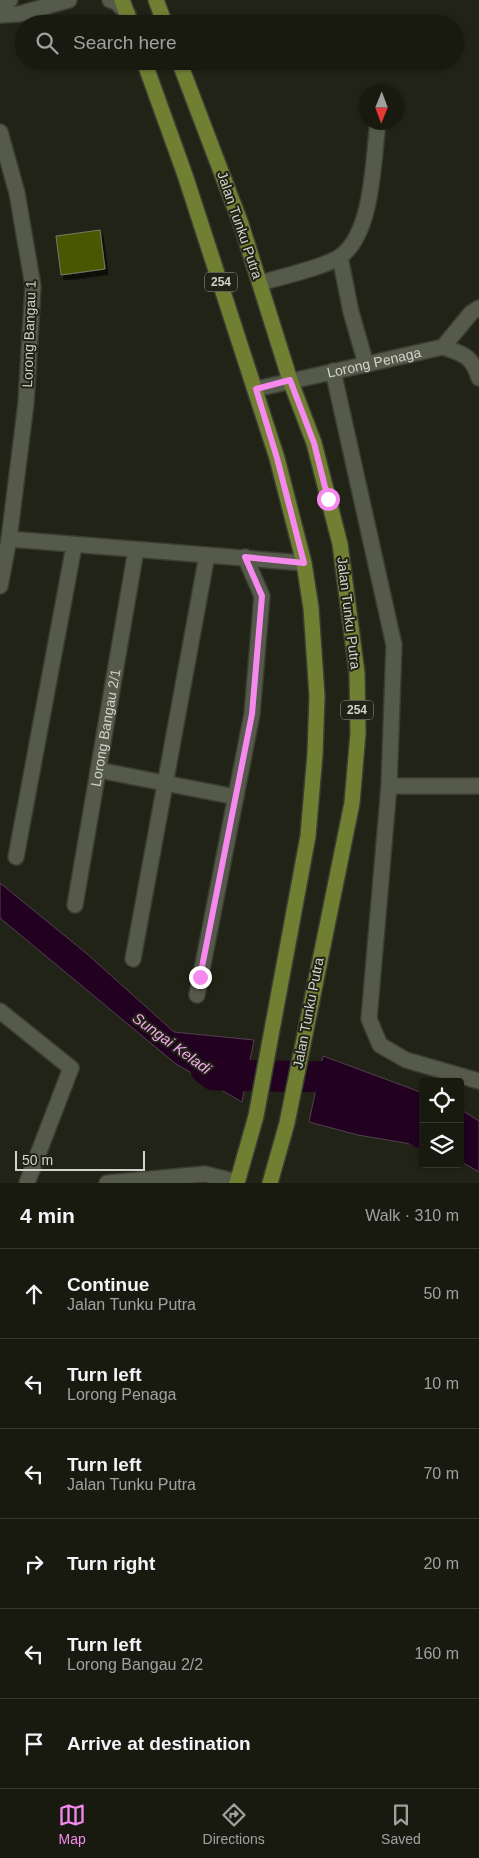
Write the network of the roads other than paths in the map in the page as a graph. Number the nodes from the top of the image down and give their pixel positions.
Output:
1 (10, 0) edge
2 (69, 0) edge
3 (110, 0) edge
4 (122, 0) edge
5 (156, 0) edge
6 (0, 7) edge
7 (0, 15) edge
8 (126, 15) edge
9 (128, 15) edge
10 (162, 15) edge
11 (147, 70) edge
12 (182, 70) edge
13 (377, 130) edge
14 (0, 132) edge
15 (340, 257) junction
16 (260, 283) junction
17 (479, 308) edge
18 (443, 347) junction
19 (366, 364) junction
20 (333, 371) junction
21 (479, 378) edge
22 (290, 380) junction
23 (256, 389) junction
24 (9, 539) junction
25 (74, 546) junction
26 (136, 550) junction
27 (206, 555) junction
28 (245, 557) junction
29 (304, 563) junction
30 (0, 586) edge
31 (98, 770) junction
32 (165, 784) junction
33 (389, 786) junction
34 (479, 786) edge
35 (236, 797) junction
36 (16, 857) dead end
37 (75, 905) dead end
38 (133, 959) dead end
39 (196, 995) dead end
40 (1, 1014) edge
41 (479, 1081) edge
42 (237, 1182) edge
43 (27, 1183) edge
44 (107, 1183) edge
45 (270, 1183) edge

1 - 6 street
2 - 7 street
3 - 8 street
4 - 9 main road
5 - 10 main road
11 - 23 main road, 254
12 - 16 main road, Jalan Tunku Putra / 254
13 - 15 street
14 - 24 street, Lorong Bangau 1
15 - 16 street
15 - 19 street
16 - 22 main road, Jalan Tunku Putra / 254
17 - 18 street
18 - 19 street, Lorong Penaga
18 - 21 street
19 - 20 street, Lorong Penaga
20 - 22 street, Lorong Penaga
20 - 33 street
22 - 23 street, Lorong Penaga
22 - 45 main road, Jalan Tunku Putra / 254
23 - 29 main road, 254
24 - 25 street
24 - 30 street, Lorong Bangau 1
25 - 26 street
25 - 36 street
26 - 27 street
26 - 31 street, Lorong Bangau 2/1
27 - 28 street
27 - 32 street
28 - 29 street
28 - 35 street
29 - 42 main road, 254
31 - 32 street
31 - 37 street, Lorong Bangau 2/1
32 - 35 street
32 - 38 street
33 - 34 street
33 - 41 street
35 - 39 street
40 - 43 street
42 - 44 street

